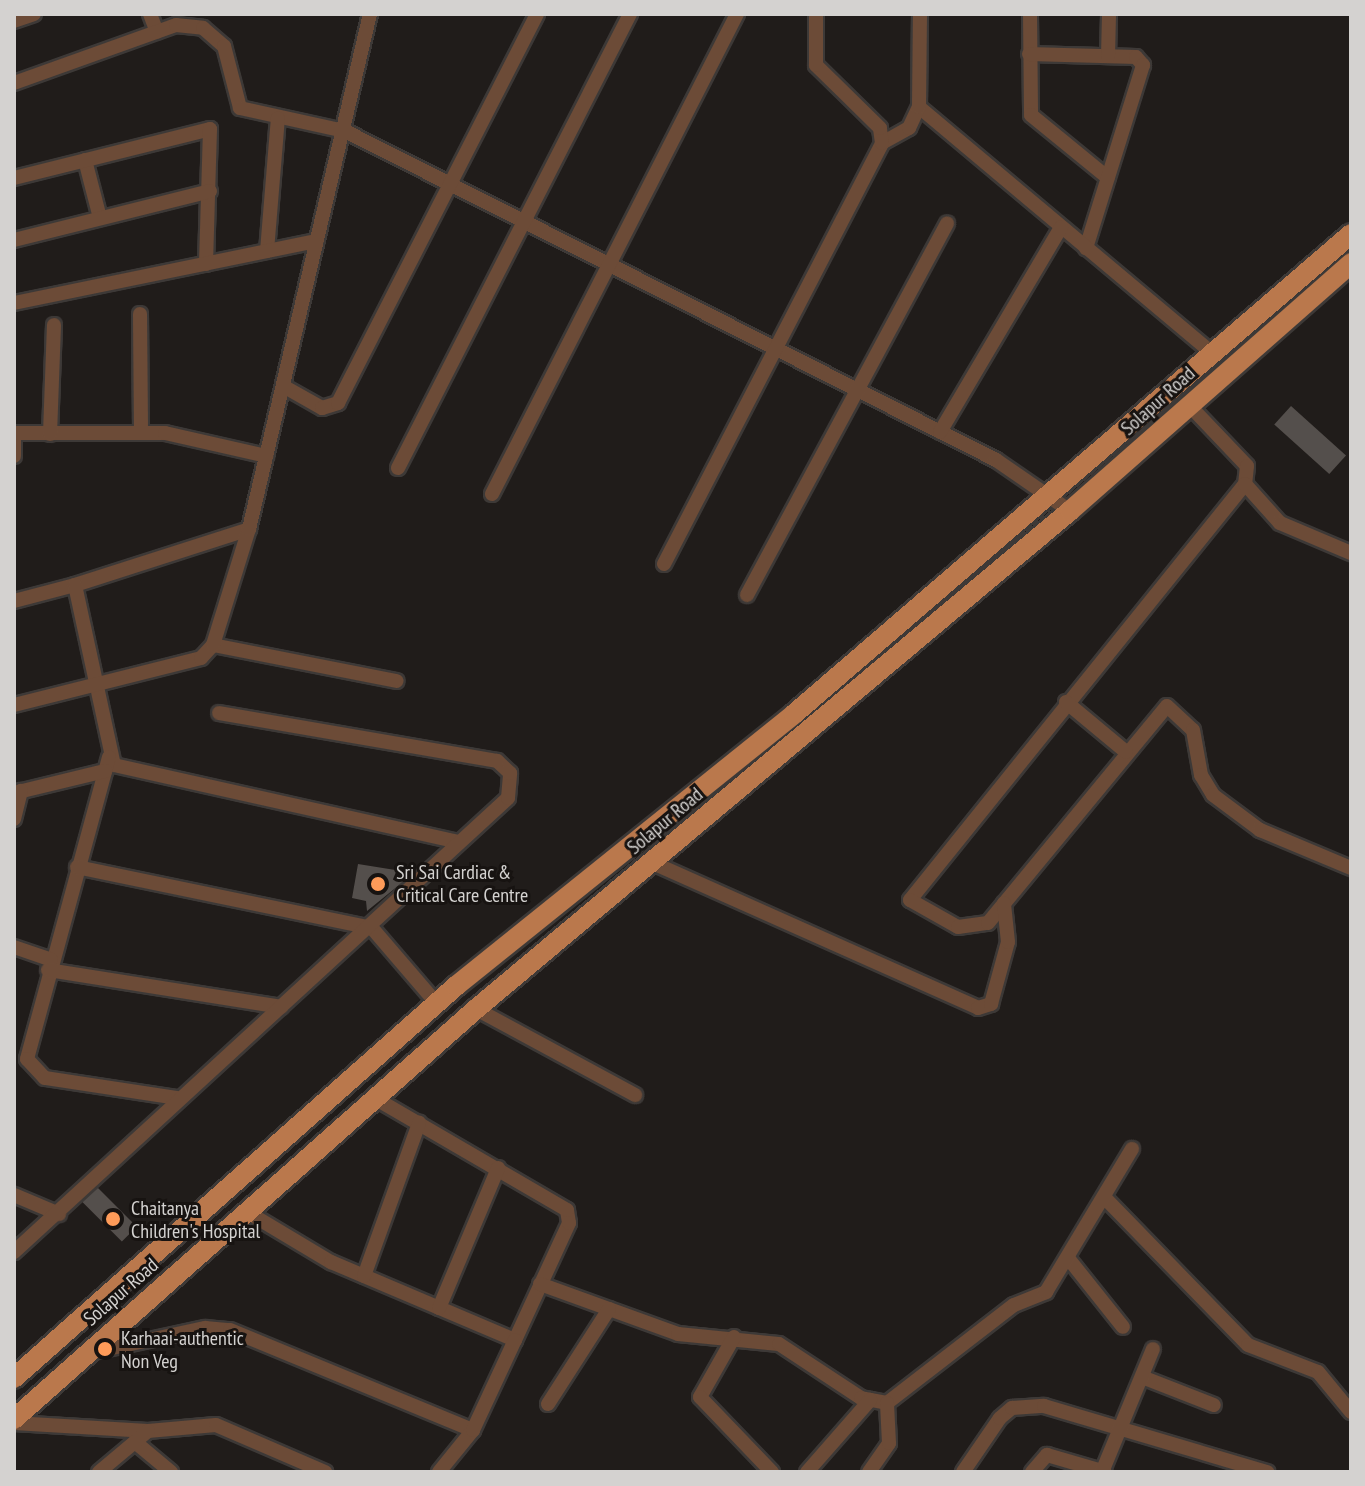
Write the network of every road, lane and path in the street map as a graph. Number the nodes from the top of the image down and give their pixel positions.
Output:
1 (34, 14) edge
2 (150, 14) edge
3 (370, 14) edge
4 (537, 14) edge
5 (630, 14) edge
6 (737, 14) edge
7 (816, 14) edge
8 (920, 14) edge
9 (1030, 14) edge
10 (1109, 14) edge
11 (14, 21) edge
12 (157, 32) junction
13 (1029, 54) junction
14 (1108, 56) junction
15 (14, 83) edge
16 (919, 107) junction
17 (278, 118) junction
18 (345, 131) junction
19 (882, 143) junction
20 (85, 160) junction
21 (14, 178) edge
22 (1108, 178) junction
23 (451, 185) junction
24 (210, 191) junction
25 (100, 218) junction
26 (522, 221) junction
27 (947, 223) dead end
28 (1061, 227) junction
29 (1351, 234) edge
30 (14, 240) edge
31 (317, 241) junction
32 (1086, 248) junction
33 (267, 251) junction
34 (1351, 263) edge
35 (206, 264) junction
36 (607, 264) junction
37 (14, 303) edge
38 (140, 314) dead end
39 (54, 325) dead end
40 (777, 350) junction
41 (1213, 354) junction
42 (283, 386) junction
43 (857, 390) junction
44 (1189, 405) junction
45 (141, 432) junction
46 (940, 432) junction
47 (16, 433) edge
48 (50, 434) junction
49 (14, 456) edge
50 (266, 456) junction
51 (398, 468) dead end
52 (1245, 484) junction
53 (492, 494) dead end
54 (1050, 496) junction
55 (1070, 511) junction
56 (249, 529) junction
57 (1351, 553) edge
58 (664, 564) dead end
59 (75, 585) junction
60 (747, 595) dead end
61 (14, 601) edge
62 (213, 645) junction
63 (397, 681) dead end
64 (94, 685) junction
65 (1066, 702) junction
66 (14, 705) edge
67 (219, 713) dead end
68 (801, 722) junction
69 (774, 743) junction
70 (1126, 752) junction
71 (107, 764) junction
72 (18, 792) edge
73 (14, 819) edge
74 (459, 842) junction
75 (653, 863) junction
76 (77, 867) junction
77 (1351, 868) edge
78 (1010, 893) junction
79 (372, 928) junction
80 (14, 947) edge
81 (49, 965) junction
82 (438, 1005) junction
83 (281, 1007) junction
84 (476, 1009) junction
85 (635, 1095) dead end
86 (177, 1098) junction
87 (378, 1100) junction
88 (419, 1123) junction
89 (1132, 1149) dead end
90 (498, 1168) junction
91 (14, 1195) edge
92 (1104, 1197) junction
93 (249, 1213) junction
94 (59, 1214) junction
95 (14, 1252) edge
96 (1068, 1258) junction
97 (364, 1276) junction
98 (540, 1284) junction
99 (439, 1308) junction
100 (609, 1309) junction
101 (1123, 1327) dead end
102 (734, 1337) junction
103 (515, 1340) junction
104 (1153, 1349) dead end
105 (86, 1354) junction
106 (1142, 1377) junction
107 (14, 1378) edge
108 (870, 1400) junction
109 (887, 1403) junction
110 (548, 1404) dead end
111 (1214, 1405) dead end
112 (1351, 1412) edge
113 (14, 1421) edge
114 (473, 1430) junction
115 (1120, 1430) junction
116 (148, 1431) junction
117 (135, 1442) junction
118 (99, 1472) edge
119 (171, 1472) edge
120 (325, 1472) edge
121 (439, 1472) edge
122 (772, 1472) edge
123 (808, 1472) edge
124 (869, 1472) edge
125 (963, 1472) edge
126 (1032, 1472) edge
127 (1103, 1472) edge
128 (1267, 1472) edge

1 - 11 street
2 - 12 street
3 - 18 street
4 - 23 street
5 - 26 street
6 - 36 street
7 - 19 street
8 - 16 street
9 - 13 street
10 - 14 street
12 - 15 street
12 - 17 street
13 - 14 street
13 - 22 street
14 - 22 street
16 - 19 street
16 - 28 street
17 - 18 street
17 - 33 street
18 - 23 street
18 - 31 street
19 - 40 street
20 - 21 street
20 - 24 street
20 - 25 street
22 - 32 street
23 - 26 street
23 - 42 street
24 - 25 street
24 - 35 street
25 - 30 street
26 - 36 street
26 - 51 street
27 - 43 street
28 - 32 street
28 - 46 street
29 - 41 main road, Solapur Road
31 - 33 street
31 - 42 street
32 - 41 street
33 - 35 street
34 - 44 main road, Solapur Road
35 - 37 street
36 - 40 street
36 - 53 street
38 - 45 street
39 - 48 street
40 - 43 street
40 - 58 street
41 - 54 main road, Solapur Road
42 - 50 street
43 - 46 street
43 - 60 street
44 - 52 street
44 - 55 main road, Solapur Road
45 - 48 street
45 - 50 street
46 - 54 street
47 - 48 street
47 - 49 street
50 - 56 street
52 - 57 street
52 - 65 street
54 - 55 street
54 - 68 main road, Solapur Road
55 - 68 main road, Solapur Road
56 - 59 street
56 - 62 street
59 - 61 street
59 - 64 street
62 - 63 street
62 - 64 street
64 - 66 street
64 - 71 street
65 - 70 street
65 - 78 street
67 - 74 street
68 - 69 main road, Solapur Road
69 - 75 main road, Solapur Road
69 - 82 main road, Solapur Road
70 - 77 street
70 - 78 street
71 - 72 street
71 - 74 street
71 - 76 street
72 - 73 street
74 - 79 street
75 - 78 street
75 - 84 main road, Solapur Road
76 - 79 street
76 - 81 street
79 - 82 street
79 - 83 street
80 - 81 street
81 - 83 street
81 - 86 street
82 - 107 main road, Solapur Road
83 - 86 street
84 - 85 street
84 - 87 main road, Solapur Road
86 - 94 street
87 - 88 street
87 - 93 main road, Solapur Road
88 - 90 street
88 - 97 street
89 - 92 street
90 - 98 street
90 - 99 street
91 - 94 street
92 - 96 street
92 - 112 street
93 - 97 street
93 - 105 main road, Solapur Road
94 - 95 street
96 - 101 street
96 - 109 street
97 - 99 street
98 - 100 street
98 - 103 street
99 - 103 street
100 - 102 street
100 - 110 street
102 - 108 street
102 - 122 street
103 - 114 street
104 - 106 street
105 - 113 main road, Solapur Road
105 - 114 street
106 - 111 street
106 - 115 street
108 - 109 street
108 - 123 street
109 - 124 street
113 - 116 street
114 - 121 street
115 - 125 street
115 - 127 street
115 - 128 street
116 - 117 street
116 - 120 street
117 - 118 street
117 - 119 street
126 - 127 street

